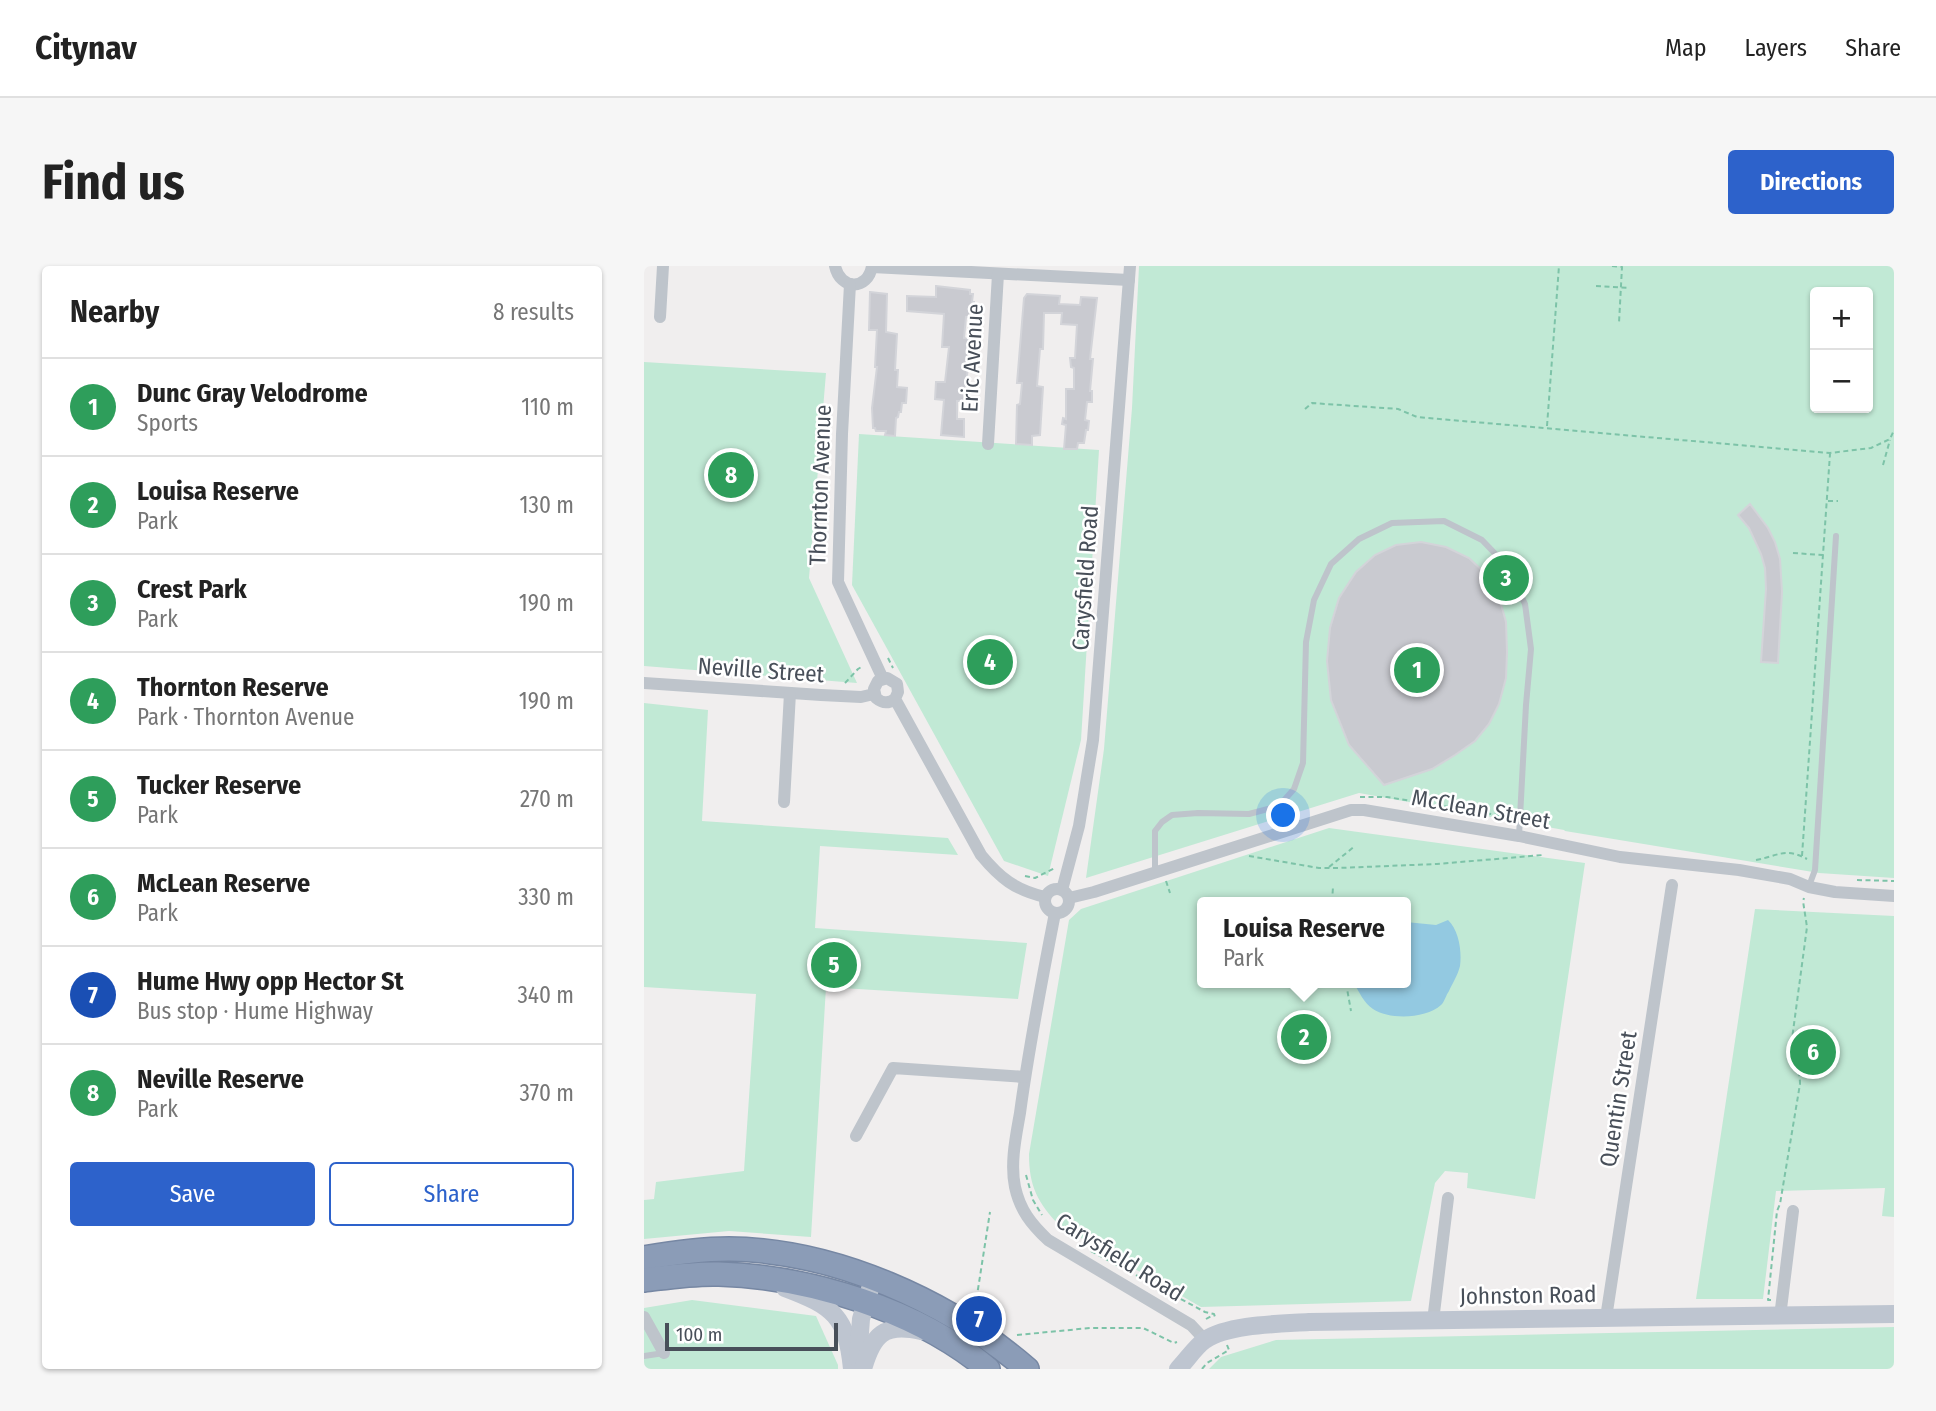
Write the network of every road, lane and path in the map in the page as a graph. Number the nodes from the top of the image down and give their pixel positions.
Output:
1 (663, 266) edge
2 (835, 266) edge
3 (872, 266) edge
4 (1130, 266) edge
5 (1559, 266) edge
6 (1612, 266) edge
7 (998, 274) junction
8 (1129, 281) junction
9 (850, 284) junction
10 (1596, 286) dead end
11 (1621, 288) junction
12 (1629, 288) dead end
13 (660, 317) dead end
14 (1619, 323) dead end
15 (1305, 409) dead end
16 (1546, 427) junction
17 (1894, 430) edge
18 (1890, 439) junction
19 (988, 444) dead end
20 (1830, 453) junction
21 (1883, 465) dead end
22 (1827, 501) junction
23 (1838, 501) dead end
24 (1836, 536) dead end
25 (1793, 553) dead end
26 (1824, 555) junction
27 (883, 657) dead end
28 (865, 665) dead end
29 (894, 669) dead end
30 (883, 679) junction
31 (644, 683) edge
32 (845, 683) dead end
33 (790, 694) junction
34 (874, 694) junction
35 (895, 699) junction
36 (784, 802) dead end
37 (1519, 835) junction
38 (1558, 844) junction
39 (1355, 846) dead end
40 (1242, 855) dead end
41 (1802, 856) dead end
42 (1057, 867) dead end
43 (1328, 868) junction
44 (1020, 875) dead end
45 (1160, 875) junction
46 (1672, 885) dead end
47 (1333, 887) dead end
48 (1809, 887) junction
49 (1170, 893) dead end
50 (1065, 894) junction
51 (1045, 897) junction
52 (1332, 897) edge
53 (1894, 897) edge
54 (1055, 913) junction
55 (1347, 988) edge
56 (1351, 1011) dead end
57 (1024, 1077) junction
58 (856, 1136) dead end
59 (1025, 1169) dead end
60 (1448, 1198) dead end
61 (1793, 1211) dead end
62 (990, 1212) dead end
63 (1045, 1219) dead end
64 (1083, 1246) dead end
65 (644, 1258) edge
66 (754, 1276) junction
67 (873, 1279) junction
68 (644, 1280) edge
69 (864, 1302) junction
70 (976, 1303) junction
71 (971, 1306) dead end
72 (1781, 1308) junction
73 (974, 1313) dead end
74 (1894, 1314) edge
75 (644, 1317) edge
76 (1606, 1318) junction
77 (1206, 1319) dead end
78 (1433, 1321) junction
79 (1017, 1335) dead end
80 (948, 1340) junction
81 (1205, 1340) junction
82 (1177, 1342) dead end
83 (1229, 1350) dead end
84 (664, 1353) joint
85 (644, 1356) edge
86 (1026, 1367) edge
87 (855, 1369) edge
88 (863, 1369) edge
89 (988, 1369) edge
90 (1178, 1369) edge
91 (1202, 1369) edge

1 - 13 street
2 - 9 street
3 - 7 street
3 - 9 street
4 - 8 street, Carysfield Road
5 - 16 path
6 - 11 path
7 - 8 street
7 - 19 street, Eric Avenue
8 - 50 street, Carysfield Road
9 - 30 street, Thornton Avenue
10 - 11 path
11 - 12 path
11 - 14 path
15 - 16 path
16 - 20 path
17 - 18 path
18 - 20 path
18 - 21 path
20 - 22 path
22 - 23 path
22 - 26 path
24 - 48 lane
25 - 26 path
26 - 41 path
27 - 29 path
28 - 32 path
30 - 34 street
30 - 35 street, Thornton Avenue
31 - 33 street, Neville Street
33 - 34 street, Neville Street
33 - 36 street
34 - 35 street
35 - 51 street, Thornton Avenue
37 - 38 street, McClean Street
37 - 45 street, McClean Street
37 - 45 lane
38 - 43 path
38 - 48 street, McClean Street
39 - 43 path
40 - 43 path
42 - 44 path
45 - 49 path
45 - 50 street, McClean Street
46 - 76 street, Quentin Street
47 - 52 path
48 - 53 street, McClean Street
48 - 72 path
50 - 51 street
50 - 54 street
51 - 54 street
54 - 57 street, Carysfield Road
55 - 56 path
57 - 58 street
57 - 81 street, Carysfield Road
59 - 63 path
60 - 78 street
61 - 72 street
62 - 70 path
64 - 77 path
65 - 67 highway
66 - 68 highway
66 - 69 highway
66 - 87 street
67 - 69 street
67 - 86 highway
69 - 80 highway
69 - 87 street
70 - 71 path
70 - 73 path
72 - 74 street, Johnston Road
72 - 76 street, Johnston Road
75 - 84 street
76 - 78 street, Johnston Road
78 - 81 street, Johnston Road
79 - 82 path
80 - 88 street
80 - 89 highway
81 - 90 street, Johnston Road
83 - 91 path
84 - 85 lane

